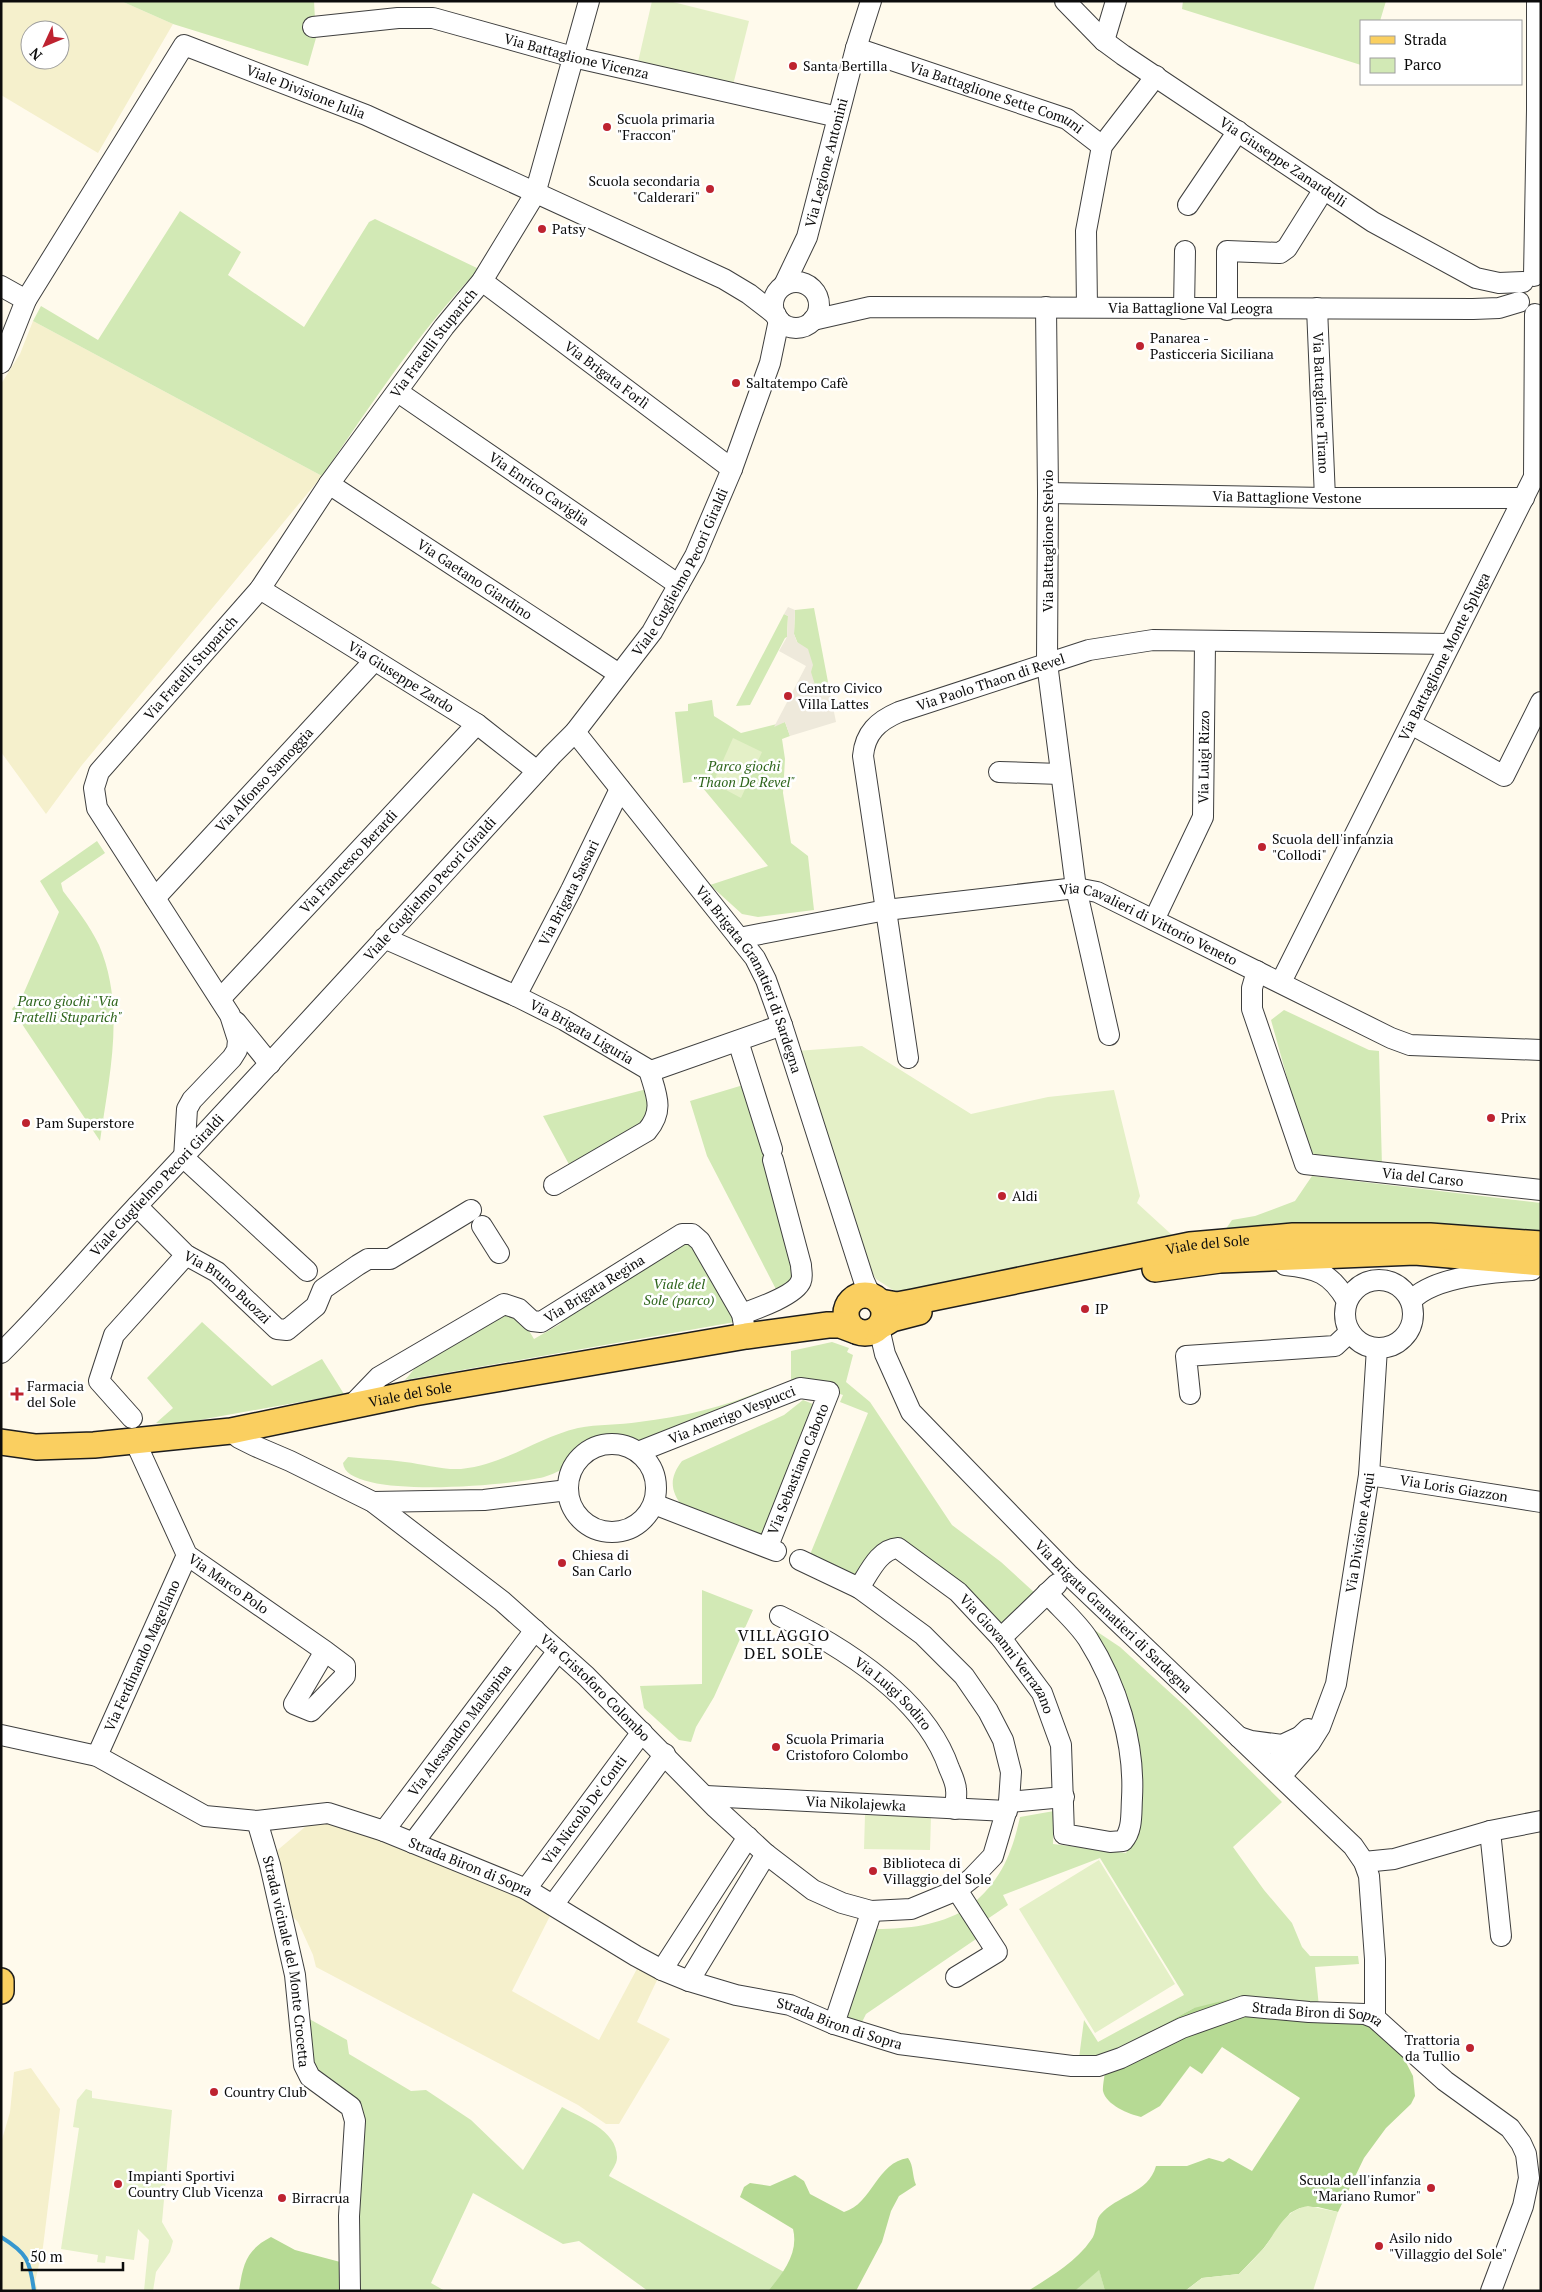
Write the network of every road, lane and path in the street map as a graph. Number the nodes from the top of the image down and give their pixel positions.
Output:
1 (589, 1) edge
2 (871, 1) edge
3 (1065, 1) edge
4 (1116, 1) edge
5 (1537, 1) edge
6 (312, 27) dead end
7 (1104, 41) junction
8 (856, 48) junction
9 (573, 57) junction
10 (1156, 76) junction
11 (838, 117) junction
12 (1238, 131) junction
13 (1102, 146) junction
14 (1324, 189) junction
15 (535, 194) junction
16 (1188, 206) dead end
17 (807, 237) junction
18 (1185, 251) dead end
19 (724, 278) junction
20 (1532, 278) edge
21 (482, 281) junction
22 (1, 286) edge
23 (782, 287) junction
24 (812, 289) junction
25 (26, 300) junction
26 (1519, 302) junction
27 (1046, 307) junction
28 (1086, 307) junction
29 (860, 308) junction
30 (1317, 308) junction
31 (1184, 309) junction
32 (1227, 310) junction
33 (1538, 314) edge
34 (777, 318) junction
35 (807, 324) junction
36 (1, 363) edge
37 (770, 363) junction
38 (398, 392) junction
39 (732, 469) junction
40 (329, 484) junction
41 (1048, 493) junction
42 (1326, 498) junction
43 (1524, 498) junction
44 (679, 585) junction
45 (260, 589) junction
46 (1205, 642) junction
47 (1450, 644) junction
48 (374, 661) junction
49 (1046, 663) junction
50 (619, 674) junction
51 (1541, 702) edge
52 (476, 724) junction
53 (1411, 724) junction
54 (575, 732) junction
55 (537, 771) junction
56 (999, 772) dead end
57 (1060, 774) junction
58 (620, 788) junction
59 (1076, 888) junction
60 (155, 898) junction
61 (886, 910) junction
62 (1154, 920) junction
63 (384, 938) junction
64 (739, 938) junction
65 (1257, 971) junction
66 (1281, 982) junction
67 (516, 996) junction
68 (225, 1007) junction
69 (782, 1025) junction
70 (1108, 1035) dead end
71 (738, 1041) junction
72 (1541, 1050) edge
73 (908, 1058) dead end
74 (270, 1064) junction
75 (649, 1070) junction
76 (184, 1158) junction
77 (554, 1185) dead end
78 (1541, 1190) edge
79 (137, 1206) junction
80 (1541, 1244) edge
81 (499, 1253) dead end
82 (186, 1255) junction
83 (1220, 1260) junction
84 (1541, 1263) edge
85 (1541, 1270) edge
86 (307, 1272) dead end
87 (1347, 1301) junction
88 (1411, 1301) junction
89 (868, 1315) junction
90 (30, 1324) junction
91 (744, 1325) junction
92 (1350, 1332) junction
93 (1, 1342) edge
94 (1377, 1348) junction
95 (1, 1353) edge
96 (1, 1363) edge
97 (829, 1392) joint
98 (1190, 1394) dead end
99 (352, 1406) junction
100 (271, 1422) junction
101 (133, 1429) junction
102 (231, 1431) junction
103 (1, 1436) edge
104 (1, 1442) edge
105 (36, 1447) junction
106 (1, 1448) edge
107 (638, 1452) junction
108 (290, 1461) junction
109 (1369, 1475) junction
110 (568, 1490) junction
111 (373, 1502) junction
112 (1541, 1502) edge
113 (654, 1504) junction
114 (187, 1555) junction
115 (800, 1560) dead end
116 (1068, 1574) junction
117 (859, 1588) junction
118 (1047, 1593) junction
119 (780, 1616) dead end
120 (535, 1630) junction
121 (1001, 1638) junction
122 (325, 1651) dead end
123 (558, 1651) junction
124 (642, 1732) junction
125 (1, 1736) edge
126 (1236, 1737) junction
127 (1303, 1742) junction
128 (665, 1754) junction
129 (97, 1756) junction
130 (1282, 1770) junction
131 (706, 1796) junction
132 (1064, 1797) junction
133 (1304, 1798) junction
134 (1008, 1807) junction
135 (955, 1809) junction
136 (257, 1821) junction
137 (1541, 1821) edge
138 (384, 1831) junction
139 (1490, 1832) junction
140 (748, 1837) junction
141 (413, 1843) junction
142 (766, 1854) junction
143 (1364, 1862) junction
144 (526, 1889) junction
145 (957, 1890) junction
146 (553, 1904) junction
147 (868, 1919) dead end
148 (1501, 1936) dead end
149 (662, 1970) junction
150 (956, 1977) dead end
151 (1, 1980) edge
152 (689, 1981) junction
153 (1, 1990) edge
154 (1375, 2018) junction
155 (834, 2024) junction
156 (350, 2291) edge
157 (1491, 2291) edge

1 - 9 street, Via Fratelli Stuparich
2 - 8 street, Via Legione Antonini
3 - 7 street, Via Giuseppe Zanardelli
4 - 7 street
5 - 20 street
6 - 9 street, Via Battaglione Vicenza
7 - 10 street, Via Giuseppe Zanardelli
8 - 11 street, Via Legione Antonini
8 - 13 street, Via Battaglione Sette Comuni
9 - 11 street, Via Battaglione Vicenza
9 - 15 street, Via Fratelli Stuparich
10 - 12 street, Via Giuseppe Zanardelli
10 - 13 street
11 - 17 street, Via Legione Antonini
12 - 14 street, Via Giuseppe Zanardelli
12 - 16 street
13 - 28 street
14 - 20 street, Via Giuseppe Zanardelli
14 - 32 street
15 - 19 street, Viale Divisione Julia
15 - 21 street, Via Fratelli Stuparich
15 - 25 street, Viale Divisione Julia
17 - 23 street, Via Legione Antonini
17 - 24 street, Via Legione Antonini
18 - 31 street
19 - 23 street, Viale Divisione Julia
19 - 34 street, Viale Divisione Julia
20 - 26 street
21 - 38 street, Via Fratelli Stuparich
21 - 39 street, Via Brigata Forlì
22 - 25 street
23 - 24 street
23 - 34 street
24 - 29 street, Via Battaglione Val Leogra
24 - 35 street
25 - 36 street
26 - 30 street, Via Battaglione Val Leogra
26 - 33 street
27 - 28 street, Via Battaglione Val Leogra
27 - 29 street, Via Battaglione Val Leogra
27 - 41 street, Via Battaglione Stelvio
28 - 31 street, Via Battaglione Val Leogra
29 - 35 street, Via Battaglione Val Leogra
30 - 32 street, Via Battaglione Val Leogra
30 - 42 street, Via Battaglione Tirano
31 - 32 street, Via Battaglione Val Leogra
33 - 43 street, Via Battaglione Monte Spluga
34 - 35 street
34 - 37 street, Viale Guglielmo Pecori Giraldi
35 - 37 street, Viale Guglielmo Pecori Giraldi
37 - 39 street, Viale Guglielmo Pecori Giraldi
38 - 40 street, Via Fratelli Stuparich
38 - 44 street, Via Enrico Caviglia
39 - 44 street, Viale Guglielmo Pecori Giraldi
40 - 45 street, Via Fratelli Stuparich
40 - 50 street, Via Gaetano Giardino
41 - 42 street, Via Battaglione Vestone
41 - 49 street, Via Battaglione Stelvio
42 - 43 street, Via Battaglione Vestone
43 - 47 street, Via Battaglione Monte Spluga
44 - 50 street, Viale Guglielmo Pecori Giraldi
45 - 48 street, Via Giuseppe Zardo
45 - 60 street, Via Fratelli Stuparich
46 - 47 street, Via Paolo Thaon di Revel
46 - 49 street, Via Paolo Thaon di Revel
46 - 62 street, Via Luigi Rizzo
47 - 53 street, Via Battaglione Monte Spluga
48 - 52 street, Via Giuseppe Zardo
48 - 60 street, Via Alfonso Samoggia
49 - 57 street, Via Battaglione Stelvio
49 - 61 street, Via Paolo Thaon di Revel
50 - 54 street, Viale Guglielmo Pecori Giraldi
51 - 53 street
52 - 55 street, Via Giuseppe Zardo
52 - 68 street, Via Francesco Berardi
53 - 66 street, Via Battaglione Monte Spluga
54 - 55 street, Viale Guglielmo Pecori Giraldi
54 - 58 street, Via Brigata Granatieri di Sardegna
55 - 63 street, Viale Guglielmo Pecori Giraldi
56 - 57 street
57 - 59 street, Via Battaglione Stelvio
58 - 64 street, Via Brigata Granatieri di Sardegna
58 - 67 street, Via Brigata Sassari
59 - 61 street, Via Cavalieri di Vittorio Veneto
59 - 62 street, Via Cavalieri di Vittorio Veneto
59 - 70 street, Via Battaglione Stelvio
60 - 68 street, Via Fratelli Stuparich
61 - 64 street, Via Cavalieri di Vittorio Veneto
61 - 73 street, Via Paolo Thaon di Revel
62 - 65 street, Via Cavalieri di Vittorio Veneto
63 - 67 street, Via Brigata Liguria
63 - 74 street, Viale Guglielmo Pecori Giraldi
64 - 69 street, Via Brigata Granatieri di Sardegna
65 - 66 street, Via Cavalieri di Vittorio Veneto
65 - 78 street, Via del Carso
66 - 72 street, Via Cavalieri di Vittorio Veneto
67 - 75 street, Via Brigata Liguria
68 - 74 street
68 - 76 street, Via Fratelli Stuparich
69 - 71 street, Via Brigata Liguria
69 - 89 street, Via Brigata Granatieri di Sardegna
71 - 75 street, Via Brigata Liguria
71 - 91 street
74 - 76 street, Viale Guglielmo Pecori Giraldi
75 - 77 street
76 - 79 street, Viale Guglielmo Pecori Giraldi
76 - 86 street
79 - 82 street, Via Bruno Buozzi
79 - 90 street, Viale Guglielmo Pecori Giraldi
80 - 89 main road, Viale del Sole
81 - 82 street, Via Bruno Buozzi
82 - 101 street, Via Marco Polo
83 - 84 main road, Viale del Sole
83 - 87 street
83 - 89 main road, Viale del Sole
85 - 88 street
87 - 88 street
87 - 92 street
88 - 94 street
89 - 91 main road, Viale del Sole
89 - 116 street, Via Brigata Granatieri di Sardegna
90 - 93 street
90 - 95 street, Viale Guglielmo Pecori Giraldi
90 - 96 street
91 - 99 main road, Viale del Sole
91 - 99 street, Via Brigata Regina
92 - 94 street
92 - 98 street
94 - 109 street, Via Divisione Acqui
97 - 107 street, Via Amerigo Vespucci
97 - 113 street, Via Sebastiano Caboto
99 - 100 main road, Viale del Sole
100 - 102 main road, Viale del Sole
100 - 108 street
101 - 102 main road, Viale del Sole
101 - 105 main road, Viale del Sole
101 - 114 street, Via Marco Polo
102 - 108 street, Via Cristoforo Colombo
103 - 105 main road, Viale del Sole
104 - 105 main road, Viale del Sole
105 - 106 main road
107 - 110 street
107 - 113 street
108 - 111 street, Via Cristoforo Colombo
109 - 112 street, Via Loris Giazzon
109 - 127 street, Via Divisione Acqui
110 - 111 street
110 - 113 street
111 - 120 street, Via Cristoforo Colombo
114 - 122 street, Via Marco Polo
114 - 129 street, Via Ferdinando Magellano
115 - 117 street, Via Cristoforo Colombo
116 - 118 street
116 - 126 street, Via Brigata Granatieri di Sardegna
117 - 121 street, Via Giovanni Verrazano
117 - 134 street, Via Cristoforo Colombo
118 - 121 street
118 - 132 street, Via Giovanni Verrazano
119 - 135 street, Via Luigi Sodiro
120 - 123 street, Via Cristoforo Colombo
120 - 138 street, Via Alessandro Malaspina
121 - 132 street, Via Giovanni Verrazano
123 - 124 street, Via Cristoforo Colombo
123 - 141 street
124 - 128 street, Via Cristoforo Colombo
124 - 144 street, Via Niccolò De' Conti
125 - 129 street, Strada Biron di Sopra
126 - 127 street
126 - 130 street, Via Brigata Granatieri di Sardegna
127 - 130 street, Via Divisione Acqui
127 - 133 street, Via Divisione Acqui
128 - 131 street, Via Cristoforo Colombo
128 - 146 street
129 - 136 street, Strada Biron di Sopra
130 - 133 street, Via Brigata Granatieri di Sardegna
131 - 135 street, Via Nikolajewka
131 - 140 street, Via Cristoforo Colombo
132 - 134 street
133 - 143 street, Via Brigata Granatieri di Sardegna
134 - 135 street, Via Nikolajewka
134 - 145 street, Via Cristoforo Colombo
136 - 138 street, Strada Biron di Sopra
136 - 156 street, Strada vicinale del Monte Crocetta
137 - 139 street
138 - 141 street, Strada Biron di Sopra
139 - 143 street
139 - 148 street
140 - 142 street, Via Cristoforo Colombo
140 - 149 street
141 - 144 street, Strada Biron di Sopra
142 - 145 street, Via Cristoforo Colombo
142 - 152 street
143 - 154 street
144 - 146 street, Strada Biron di Sopra
145 - 150 street
146 - 149 street, Strada Biron di Sopra
147 - 155 street
149 - 152 street, Strada Biron di Sopra
151 - 153 main road
152 - 155 street, Strada Biron di Sopra
154 - 155 street, Strada Biron di Sopra
154 - 157 street, Strada Biron di Sopra

